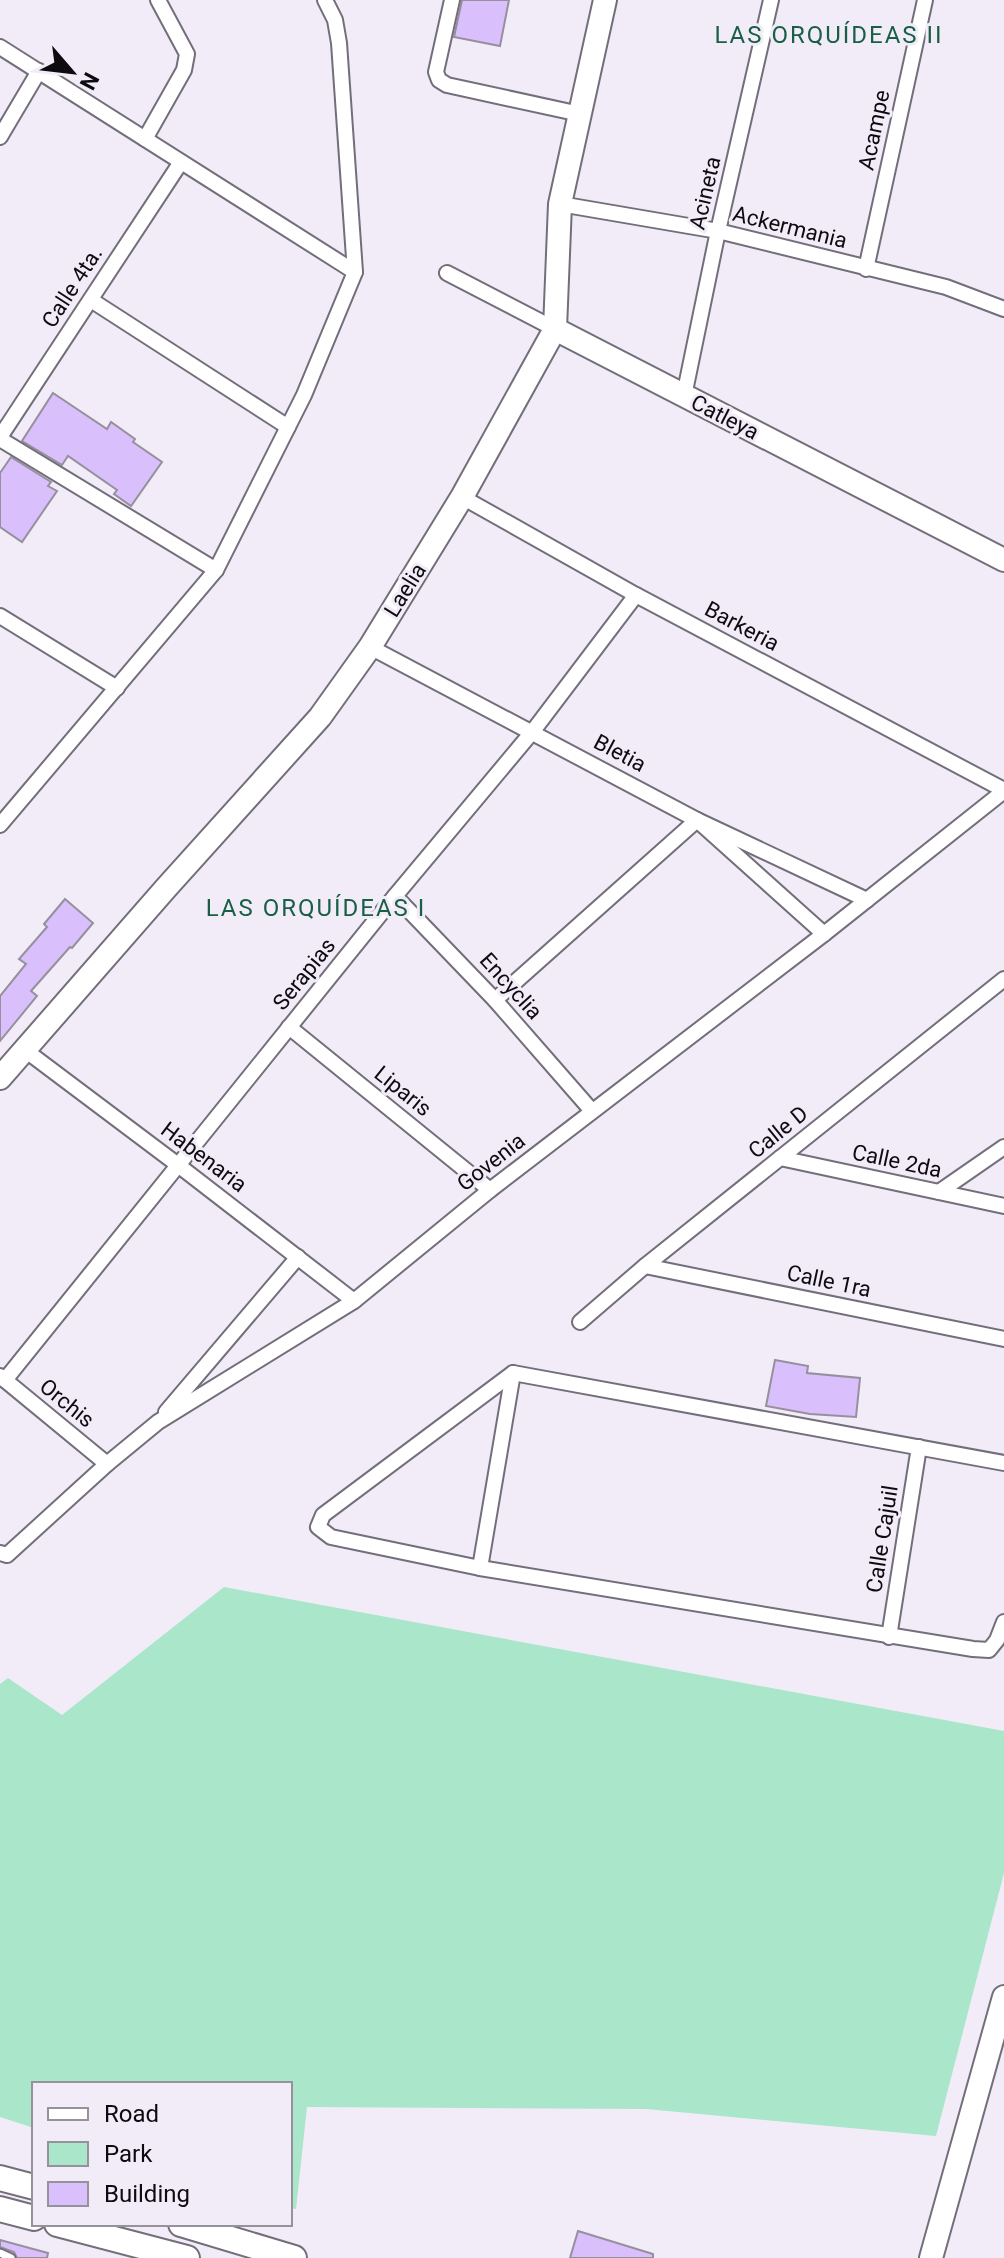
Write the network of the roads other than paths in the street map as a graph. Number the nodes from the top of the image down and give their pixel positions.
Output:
1 (158, 0) edge
2 (325, 0) edge
3 (452, 0) edge
4 (605, 0) edge
5 (771, 0) edge
6 (925, 0) edge
7 (0, 47) edge
8 (39, 71) junction
9 (580, 114) junction
10 (0, 137) edge
11 (145, 139) junction
12 (181, 162) junction
13 (560, 204) junction
14 (718, 231) junction
15 (866, 269) junction
16 (355, 272) junction
17 (447, 273) dead end
18 (91, 300) junction
19 (1004, 309) edge
20 (555, 329) junction
21 (684, 396) junction
22 (288, 427) junction
23 (0, 438) edge
24 (462, 497) junction
25 (1004, 560) edge
26 (216, 570) junction
27 (636, 595) junction
28 (0, 616) edge
29 (370, 647) junction
30 (117, 688) junction
31 (533, 731) junction
32 (1004, 790) edge
33 (3, 816) edge
34 (697, 820) junction
35 (395, 896) junction
36 (867, 900) junction
37 (824, 934) junction
38 (1004, 979) edge
39 (495, 1000) junction
40 (289, 1027) junction
41 (25, 1050) junction
42 (0, 1078) edge
43 (592, 1111) junction
44 (1004, 1147) edge
45 (780, 1158) junction
46 (178, 1165) junction
47 (490, 1190) junction
48 (939, 1192) junction
49 (1004, 1206) edge
50 (298, 1257) junction
51 (645, 1266) junction
52 (354, 1301) junction
53 (580, 1322) dead end
54 (1004, 1339) edge
55 (513, 1373) junction
56 (3, 1378) edge
57 (158, 1422) junction
58 (919, 1447) junction
59 (1004, 1463) edge
60 (107, 1464) junction
61 (0, 1553) edge
62 (480, 1568) junction
63 (1004, 1622) edge
64 (889, 1637) junction
65 (1004, 1997) edge
66 (0, 2178) edge
67 (32, 2186) edge
68 (0, 2209) edge
69 (32, 2217) edge
70 (65, 2226) edge
71 (188, 2226) edge
72 (0, 2253) edge
73 (11, 2258) edge
74 (187, 2258) edge
75 (294, 2258) edge
76 (931, 2258) edge

1 - 11 street
2 - 16 street
3 - 9 street
4 - 9 street, Laelia
5 - 14 street, Acineta
6 - 15 street, Acampe
7 - 8 street
8 - 10 street
8 - 11 street
9 - 13 street, Laelia
11 - 12 street
12 - 16 street
12 - 18 street, Calle 4ta.
13 - 14 street, Ackermania
13 - 20 street, Laelia
14 - 15 street, Ackermania
14 - 21 street, Acineta
15 - 19 street, Ackermania
16 - 22 street
17 - 20 street, Catleya
18 - 22 street
18 - 23 street, Calle 4ta.
20 - 21 street, Catleya
20 - 24 street, Laelia
21 - 25 street, Catleya
22 - 26 street
23 - 26 street
24 - 27 street, Barkeria
24 - 29 street, Laelia
26 - 30 street
27 - 31 street, Serapias
27 - 32 street, Barkeria
28 - 30 street
29 - 31 street, Bletia
29 - 41 street, Laelia
30 - 33 street
31 - 34 street, Bletia
31 - 35 street, Serapias
32 - 36 street, Govenia
34 - 36 street
34 - 37 street, Bletia
34 - 39 street
35 - 39 street, Encyclia
35 - 40 street, Serapias
36 - 37 street, Govenia
37 - 43 street, Govenia
38 - 45 street, Calle D
39 - 43 street, Encyclia
40 - 46 street, Serapias
40 - 47 street, Liparis
41 - 42 street, Laelia
41 - 46 street, Habenaria
43 - 47 street, Govenia
44 - 48 street
45 - 48 street, Calle 2da
45 - 51 street, Calle D
46 - 50 street, Habenaria
46 - 56 street, Serapias
47 - 52 street, Govenia
48 - 49 street, Calle 2da
50 - 52 street, Habenaria
50 - 57 street
51 - 53 street, Calle D
51 - 54 street, Calle 1ra
52 - 57 street, Govenia
55 - 58 street
55 - 62 street
55 - 62 street
56 - 60 street, Orchis
57 - 60 street, Govenia
58 - 59 street
58 - 64 street, Calle Cajuil
60 - 61 street, Govenia
62 - 64 street
63 - 64 street
65 - 76 street
66 - 67 main road
68 - 69 main road
70 - 74 main road
71 - 75 main road
72 - 73 lane

